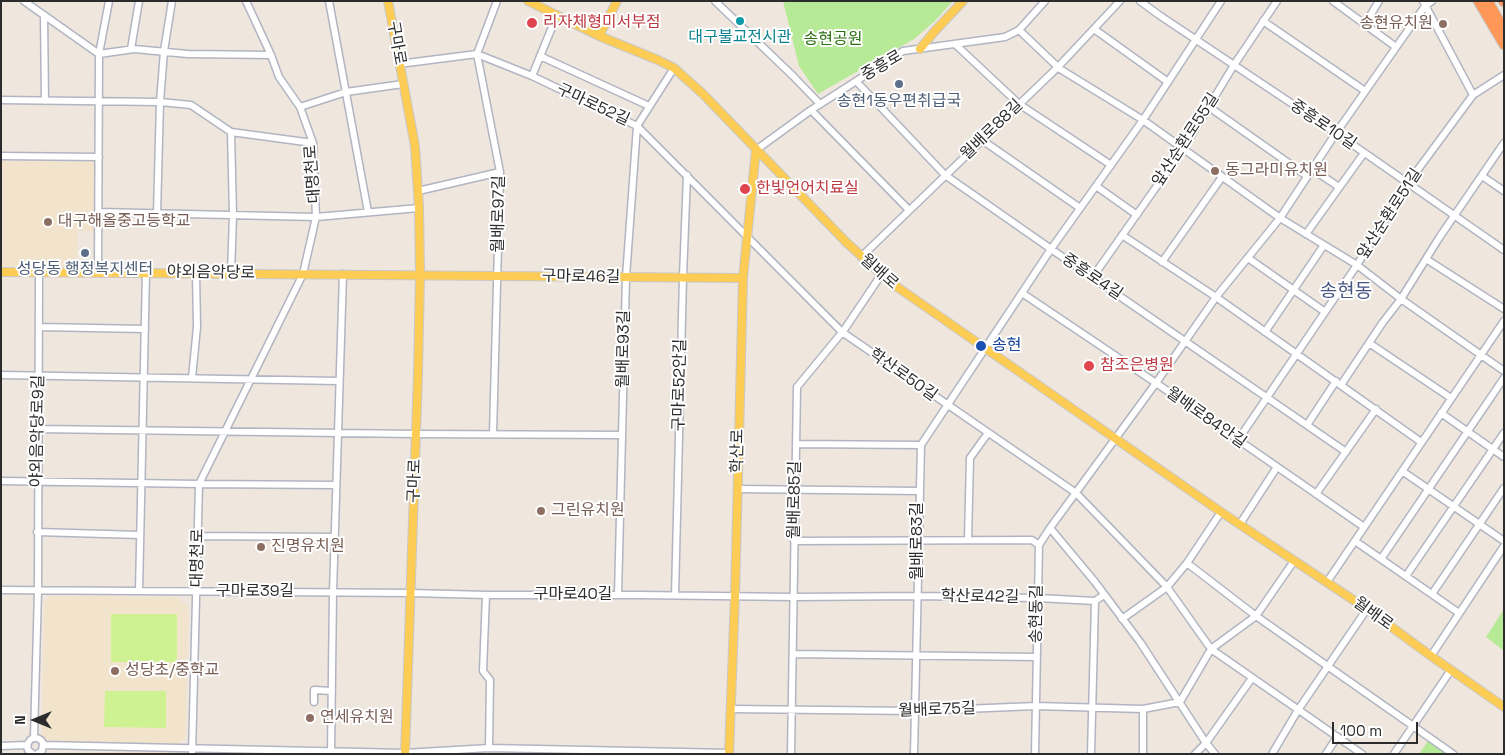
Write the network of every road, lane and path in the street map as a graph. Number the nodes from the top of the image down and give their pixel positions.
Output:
1 (24, 1) edge
2 (109, 1) edge
3 (140, 1) edge
4 (172, 1) edge
5 (246, 1) edge
6 (328, 1) edge
7 (388, 1) edge
8 (497, 1) edge
9 (528, 1) edge
10 (617, 1) edge
11 (963, 1) edge
12 (1046, 1) edge
13 (1120, 1) edge
14 (1140, 1) edge
15 (1221, 1) edge
16 (1277, 1) edge
17 (1333, 1) edge
18 (1379, 1) edge
19 (1432, 1) edge
20 (1478, 1) edge
21 (1488, 1) edge
22 (1494, 1) edge
23 (716, 2) edge
24 (1424, 4) edge
25 (557, 15) junction
26 (44, 16) junction
27 (1504, 17) edge
28 (1263, 21) junction
29 (1365, 24) junction
30 (1094, 29) junction
31 (1020, 30) junction
32 (1504, 30) edge
33 (599, 36) junction
34 (1196, 40) junction
35 (955, 44) junction
36 (1504, 45) edge
37 (1396, 47) junction
38 (131, 49) junction
39 (920, 49) junction
40 (164, 51) junction
41 (99, 54) junction
42 (477, 54) junction
43 (271, 55) junction
44 (540, 56) junction
45 (400, 64) junction
46 (1234, 65) junction
47 (1058, 67) junction
48 (674, 68) junction
49 (1504, 75) edge
50 (532, 76) junction
51 (856, 81) junction
52 (1168, 82) junction
53 (403, 84) junction
54 (1365, 91) junction
55 (346, 92) junction
56 (1473, 95) junction
57 (1, 100) edge
58 (45, 101) junction
59 (100, 102) junction
60 (160, 102) junction
61 (820, 104) junction
62 (1019, 104) junction
63 (649, 106) junction
64 (300, 107) junction
65 (1209, 107) junction
66 (811, 110) junction
67 (1143, 120) junction
68 (637, 126) junction
69 (231, 132) junction
70 (1336, 133) junction
71 (982, 140) junction
72 (313, 143) junction
73 (1504, 143) edge
74 (1183, 149) junction
75 (756, 150) junction
76 (1364, 153) junction
77 (1, 156) edge
78 (99, 157) junction
79 (1111, 165) junction
80 (1312, 169) junction
81 (500, 172) junction
82 (687, 175) junction
83 (945, 175) junction
84 (1307, 176) junction
85 (1482, 176) junction
86 (1222, 177) junction
87 (1408, 182) junction
88 (1096, 186) junction
89 (1339, 187) junction
90 (418, 191) junction
91 (1504, 191) edge
92 (419, 208) junction
93 (1080, 208) junction
94 (909, 210) junction
95 (99, 212) junction
96 (368, 212) junction
97 (157, 214) junction
98 (233, 215) junction
99 (1137, 215) junction
100 (1454, 216) junction
101 (316, 217) junction
102 (1280, 218) junction
103 (1306, 234) junction
104 (1122, 235) junction
105 (747, 236) junction
106 (1324, 245) junction
107 (1051, 249) junction
108 (1504, 250) edge
109 (861, 256) junction
110 (1248, 258) junction
111 (1426, 259) junction
112 (1162, 262) junction
113 (1357, 265) junction
114 (1, 272) edge
115 (40, 272) junction
116 (98, 272) junction
117 (146, 273) junction
118 (196, 273) junction
119 (231, 274) junction
120 (302, 274) junction
121 (343, 274) junction
122 (420, 275) junction
123 (881, 275) junction
124 (498, 276) junction
125 (626, 277) junction
126 (683, 278) junction
127 (743, 278) junction
128 (1092, 278) junction
129 (1293, 290) junction
130 (1022, 294) junction
131 (1216, 297) junction
132 (1401, 299) junction
133 (1504, 309) edge
134 (1324, 312) junction
135 (1504, 320) edge
136 (39, 327) junction
137 (145, 329) junction
138 (842, 332) junction
139 (1265, 332) junction
140 (1186, 341) junction
141 (1369, 343) junction
142 (986, 348) junction
143 (1296, 354) junction
144 (1482, 354) junction
145 (1504, 371) edge
146 (1, 374) edge
147 (38, 375) junction
148 (143, 377) junction
149 (192, 378) junction
150 (251, 378) junction
151 (1504, 378) edge
152 (339, 381) junction
153 (1156, 383) junction
154 (1338, 383) junction
155 (1266, 397) junction
156 (1451, 398) junction
157 (947, 405) junction
158 (1376, 409) junction
159 (1441, 413) junction
160 (1307, 426) junction
161 (38, 429) junction
162 (142, 430) junction
163 (225, 431) junction
164 (1467, 431) junction
165 (338, 433) junction
166 (988, 433) junction
167 (1504, 433) edge
168 (416, 434) junction
169 (493, 434) junction
170 (622, 435) junction
171 (1115, 438) junction
172 (1238, 440) junction
173 (1421, 442) junction
174 (796, 444) junction
175 (921, 445) junction
176 (1493, 449) junction
177 (1346, 452) junction
178 (1504, 457) edge
179 (1277, 467) junction
180 (1402, 471) junction
181 (1, 481) edge
182 (38, 482) junction
183 (141, 484) junction
184 (199, 484) junction
185 (336, 485) junction
186 (1504, 488) edge
187 (738, 489) junction
188 (795, 489) junction
189 (1428, 489) junction
190 (919, 491) junction
191 (1076, 493) junction
192 (1316, 494) junction
193 (1453, 506) junction
194 (1221, 512) junction
195 (1240, 524) junction
196 (1479, 524) junction
197 (1364, 527) junction
198 (1050, 528) junction
199 (37, 532) junction
200 (140, 535) junction
201 (198, 536) junction
202 (335, 537) junction
203 (968, 540) junction
204 (794, 541) junction
205 (919, 541) junction
206 (1355, 541) junction
207 (1504, 541) edge
208 (1039, 545) junction
209 (1504, 546) edge
210 (1382, 559) junction
211 (1294, 561) junction
212 (1187, 563) junction
213 (1406, 576) junction
214 (1327, 582) junction
215 (1168, 587) junction
216 (1, 590) edge
217 (38, 590) junction
218 (139, 591) junction
219 (197, 592) junction
220 (333, 592) junction
221 (412, 592) junction
222 (1432, 594) junction
223 (486, 595) junction
224 (618, 595) junction
225 (675, 595) junction
226 (1104, 595) junction
227 (735, 596) junction
228 (918, 596) junction
229 (793, 597) junction
230 (1038, 598) junction
231 (1096, 601) junction
232 (1366, 609) junction
233 (1459, 613) junction
234 (1256, 616) junction
235 (1122, 619) junction
236 (1211, 650) junction
237 (793, 654) junction
238 (916, 655) junction
239 (1431, 656) junction
240 (1036, 657) junction
241 (1328, 667) junction
242 (1451, 670) junction
243 (1252, 678) junction
244 (332, 691) junction
245 (314, 702) dead end
246 (1180, 702) junction
247 (1036, 706) junction
248 (1092, 707) junction
249 (1504, 707) edge
250 (731, 709) junction
251 (792, 709) junction
252 (1143, 709) junction
253 (1298, 710) junction
254 (915, 711) junction
255 (1413, 726) junction
256 (1337, 737) junction
257 (34, 738) junction
258 (1206, 743) junction
259 (27, 745) junction
260 (43, 745) junction
261 (1, 746) edge
262 (489, 748) junction
263 (192, 752) edge
264 (331, 753) edge
265 (405, 753) edge
266 (729, 753) edge
267 (33, 754) edge
268 (37, 754) edge
269 (791, 754) edge
270 (914, 754) edge
271 (1035, 754) edge
272 (1091, 754) edge
273 (1143, 754) edge
274 (1195, 754) edge
275 (1215, 754) edge
276 (1272, 754) edge
277 (1326, 754) edge
278 (1362, 754) edge
279 (1394, 754) edge
280 (1453, 754) edge

1 - 26 street
2 - 41 street
3 - 38 street
4 - 40 street
5 - 43 street, 대명천로
6 - 55 street
7 - 45 main road, 구마로
8 - 42 street
9 - 25 main road, 월배로
10 - 33 main road
11 - 39 main road
12 - 31 street, 중흥로
13 - 30 street, 월배로88길
14 - 34 street, 중흥로10길
15 - 34 street
16 - 28 street, 앞산순환로55길
17 - 29 street
18 - 29 street
19 - 24 street
20 - 36 highway
21 - 32 highway
22 - 27 highway
23 - 61 street
24 - 37 street
24 - 56 street
25 - 33 main road, 월배로
25 - 44 street
26 - 41 street
26 - 58 street
28 - 46 street, 앞산순환로55길
28 - 54 street
29 - 37 street
30 - 47 street, 월배로88길
30 - 52 street
31 - 35 street, 중흥로
31 - 47 street
33 - 48 main road, 월배로
34 - 46 street, 중흥로10길
34 - 52 street
35 - 39 street, 중흥로
35 - 62 street
37 - 54 street
38 - 40 street
38 - 41 street
39 - 51 street, 중흥로
40 - 43 street
40 - 60 street
41 - 59 street
42 - 45 street, 구마로52길
42 - 50 street, 구마로52길
42 - 81 street, 월배로97길
43 - 64 street, 대명천로
44 - 50 street
44 - 63 street
45 - 53 main road, 구마로
46 - 65 street, 앞산순환로55길
46 - 70 street, 중흥로10길
47 - 62 street, 월배로88길
47 - 67 street
48 - 63 street, 월배로93길
48 - 75 main road, 월배로
49 - 56 street, 앞산순환로51길
50 - 68 street, 구마로52길
51 - 61 street, 중흥로
51 - 83 street, 중흥로4길
52 - 67 street
53 - 55 street, 구마로
53 - 90 main road, 구마로
54 - 70 street
55 - 64 street
55 - 96 street
56 - 87 street, 앞산순환로51길
57 - 58 street
58 - 59 street
59 - 60 street
59 - 78 street
60 - 69 street
60 - 97 street
61 - 66 street, 중흥로
62 - 71 street, 월배로88길
62 - 79 street
63 - 68 street, 월배로93길
64 - 72 street, 대명천로
65 - 74 street, 앞산순환로55길
65 - 84 street
66 - 75 street, 중흥로
66 - 94 street
67 - 74 street
67 - 79 street
68 - 82 street, 구마로52길
68 - 125 street, 월배로93길
69 - 72 street
69 - 98 street
70 - 76 street, 중흥로10길
70 - 80 street
71 - 83 street, 월배로88길
71 - 93 street
72 - 101 street, 대명천로
73 - 85 street
74 - 86 street
74 - 99 street, 앞산순환로55길
75 - 105 main road, 학산로
75 - 109 main road, 월배로
76 - 87 street, 중흥로10길
76 - 89 street
77 - 78 street
78 - 95 street
79 - 88 street
80 - 84 street
80 - 89 street
81 - 90 street
81 - 124 street, 월배로97길
82 - 105 street, 구마로52길
82 - 126 street, 구마로52안길
83 - 94 street, 월배로88길
83 - 107 street, 중흥로4길
84 - 102 street
85 - 91 street
85 - 100 street
86 - 102 street
86 - 112 street
87 - 100 street, 중흥로10길
87 - 113 street, 앞산순환로51길
88 - 93 street
88 - 99 street
89 - 103 street
90 - 92 main road, 구마로
92 - 96 street
92 - 122 main road, 구마로
93 - 107 street
94 - 109 street, 월배로88길
95 - 97 street
95 - 116 street
96 - 101 street
97 - 98 street
98 - 101 street
98 - 119 street
99 - 104 street, 앞산순환로55길
100 - 108 street, 중흥로10길
100 - 111 street
101 - 120 street, 대명천로
102 - 103 street
102 - 110 street
103 - 106 street
104 - 112 street
104 - 128 street, 앞산순환로55길
105 - 127 main road, 학산로
105 - 138 street, 학산로50길
106 - 113 street
106 - 129 street
107 - 128 street, 중흥로4길
107 - 130 street
109 - 123 main road, 월배로
110 - 129 street
110 - 131 street
111 - 132 street
111 - 133 street
112 - 131 street
113 - 132 street
113 - 134 street, 앞산순환로51길
114 - 115 main road, 야외음악당로
115 - 116 main road, 야외음악당로
115 - 136 street, 야외음악당로9길
116 - 117 main road, 야외음악당로
117 - 118 main road, 야외음악당로
117 - 137 street
118 - 119 main road, 야외음악당로
118 - 149 street
119 - 120 main road, 야외음악당로
120 - 121 main road, 야외음악당로
120 - 150 street, 대명천로
121 - 122 main road, 야외음악당로
121 - 152 street
122 - 124 main road, 구마로46길
122 - 168 main road, 구마로
123 - 138 street, 월배로85길
123 - 142 main road, 월배로
124 - 125 main road, 구마로46길
124 - 169 street, 월배로97길
125 - 126 main road, 구마로46길
125 - 170 street, 월배로93길
126 - 127 main road, 구마로46길
126 - 225 street, 구마로52안길
127 - 187 main road, 학산로
128 - 140 street, 중흥로4길
129 - 134 street
129 - 139 street
130 - 142 street
130 - 153 street, 월배로84안길
131 - 139 street
131 - 140 street
132 - 141 street
132 - 144 street
134 - 143 street, 앞산순환로51길
135 - 144 street
136 - 137 street
136 - 147 street, 야외음악당로9길
137 - 148 street
138 - 157 street, 학산로50길
138 - 174 street, 월배로85길
139 - 143 street
140 - 153 street
140 - 155 street, 중흥로4길
141 - 154 street
141 - 156 street
142 - 157 street
142 - 171 main road, 월배로
143 - 154 street
143 - 155 street, 앞산순환로51길
144 - 145 street
144 - 156 street
146 - 147 street
147 - 148 street
147 - 161 street, 야외음악당로9길
148 - 149 street
148 - 162 street
149 - 150 street
150 - 152 street
150 - 163 street, 대명천로
151 - 164 street
152 - 165 street
153 - 171 street
153 - 172 street, 월배로84안길
154 - 158 street
154 - 160 street
155 - 160 street, 중흥로4길
155 - 172 street, 앞산순환로51길
156 - 159 street
157 - 166 street, 학산로50길
157 - 175 street
158 - 173 street
158 - 177 street
159 - 164 street
159 - 173 street
160 - 177 street, 중흥로4길
161 - 162 street
161 - 182 street, 야외음악당로9길
162 - 163 street
162 - 183 street
163 - 165 street
163 - 184 street, 대명천로
164 - 176 street
164 - 189 street
165 - 168 street
165 - 185 street
166 - 191 street, 학산로50길
166 - 203 street
167 - 176 street
168 - 169 street
168 - 221 main road, 구마로
169 - 170 street
170 - 224 street, 월배로93길
171 - 191 street
171 - 194 main road, 월배로
172 - 179 street, 월배로84안길
173 - 180 street
174 - 175 street
174 - 188 street, 월배로85길
175 - 190 street, 월배로83길
176 - 178 street
176 - 193 street
177 - 192 street
179 - 192 street, 월배로84안길
179 - 195 street
180 - 189 street
180 - 197 street
181 - 182 street
182 - 183 street
182 - 199 street, 야외음악당로9길
183 - 184 street
183 - 200 street
184 - 185 street
184 - 201 street, 대명천로
185 - 202 street
186 - 196 street
187 - 188 street
187 - 227 main road, 학산로
188 - 190 street
188 - 204 street, 월배로85길
189 - 193 street
189 - 210 street
190 - 205 street, 월배로83길
191 - 198 street
191 - 215 street, 학산로50길
192 - 197 street, 월배로84안길
193 - 196 street
193 - 213 street
194 - 195 main road, 월배로
194 - 212 street
195 - 211 main road, 월배로
196 - 207 street
196 - 222 street
197 - 206 street
198 - 208 street
198 - 226 street
199 - 200 street
199 - 217 street, 야외음악당로9길
200 - 218 street
201 - 202 street
201 - 219 street, 대명천로
202 - 220 street
203 - 205 street
203 - 208 street
204 - 205 street
204 - 229 street, 월배로85길
205 - 228 street, 월배로83길
206 - 210 street
206 - 214 street
208 - 230 street, 송현동길
209 - 233 street
210 - 213 street
211 - 214 main road, 월배로
211 - 234 street
212 - 215 street
212 - 234 street
213 - 222 street
214 - 232 main road, 월배로
215 - 235 street
215 - 236 street, 학산로50길
216 - 217 street, 구마로39길
217 - 218 street, 구마로39길
217 - 257 street
218 - 219 street, 구마로39길
219 - 220 street, 구마로39길
219 - 263 street, 대명천로
220 - 221 street, 구마로39길
220 - 244 street
221 - 223 street, 구마로40길
221 - 265 main road, 구마로
222 - 233 street
223 - 224 street, 구마로40길
223 - 262 street
224 - 225 street, 구마로40길
225 - 227 street, 구마로40길
226 - 231 street
226 - 235 street
227 - 229 street, 학산로42길
227 - 250 main road, 학산로
228 - 229 street, 학산로42길
228 - 230 street, 학산로42길
228 - 238 street, 월배로83길
229 - 237 street, 월배로85길
230 - 231 street, 학산로42길
230 - 240 street, 송현동길
231 - 248 street
232 - 239 main road, 월배로
232 - 241 street
233 - 239 street
234 - 236 street
234 - 241 street
235 - 246 street
236 - 243 street
236 - 246 street
237 - 238 street
237 - 251 street, 월배로85길
238 - 240 street
238 - 254 street, 월배로83길
239 - 242 main road, 월배로
240 - 247 street, 송현동길
241 - 253 street
241 - 255 street
242 - 249 main road, 월배로
242 - 255 street
243 - 253 street
243 - 258 street
244 - 245 street
244 - 264 street
246 - 252 street, 월배로75길
246 - 258 street
247 - 248 street, 월배로75길
247 - 254 street, 월배로75길
247 - 271 street, 송현동길
248 - 252 street, 월배로75길
248 - 272 street
250 - 251 street, 월배로75길
250 - 266 main road, 학산로
251 - 254 street, 월배로75길
251 - 269 street, 월배로85길
252 - 273 street
253 - 256 street
253 - 276 street
254 - 270 street, 월배로83길
255 - 279 street
255 - 280 street
256 - 277 street
256 - 278 street
257 - 259 street
257 - 260 street
258 - 274 street
258 - 275 street
259 - 261 street
259 - 267 street
260 - 263 street
260 - 268 street
262 - 265 street
262 - 266 street
263 - 264 street
264 - 265 street

